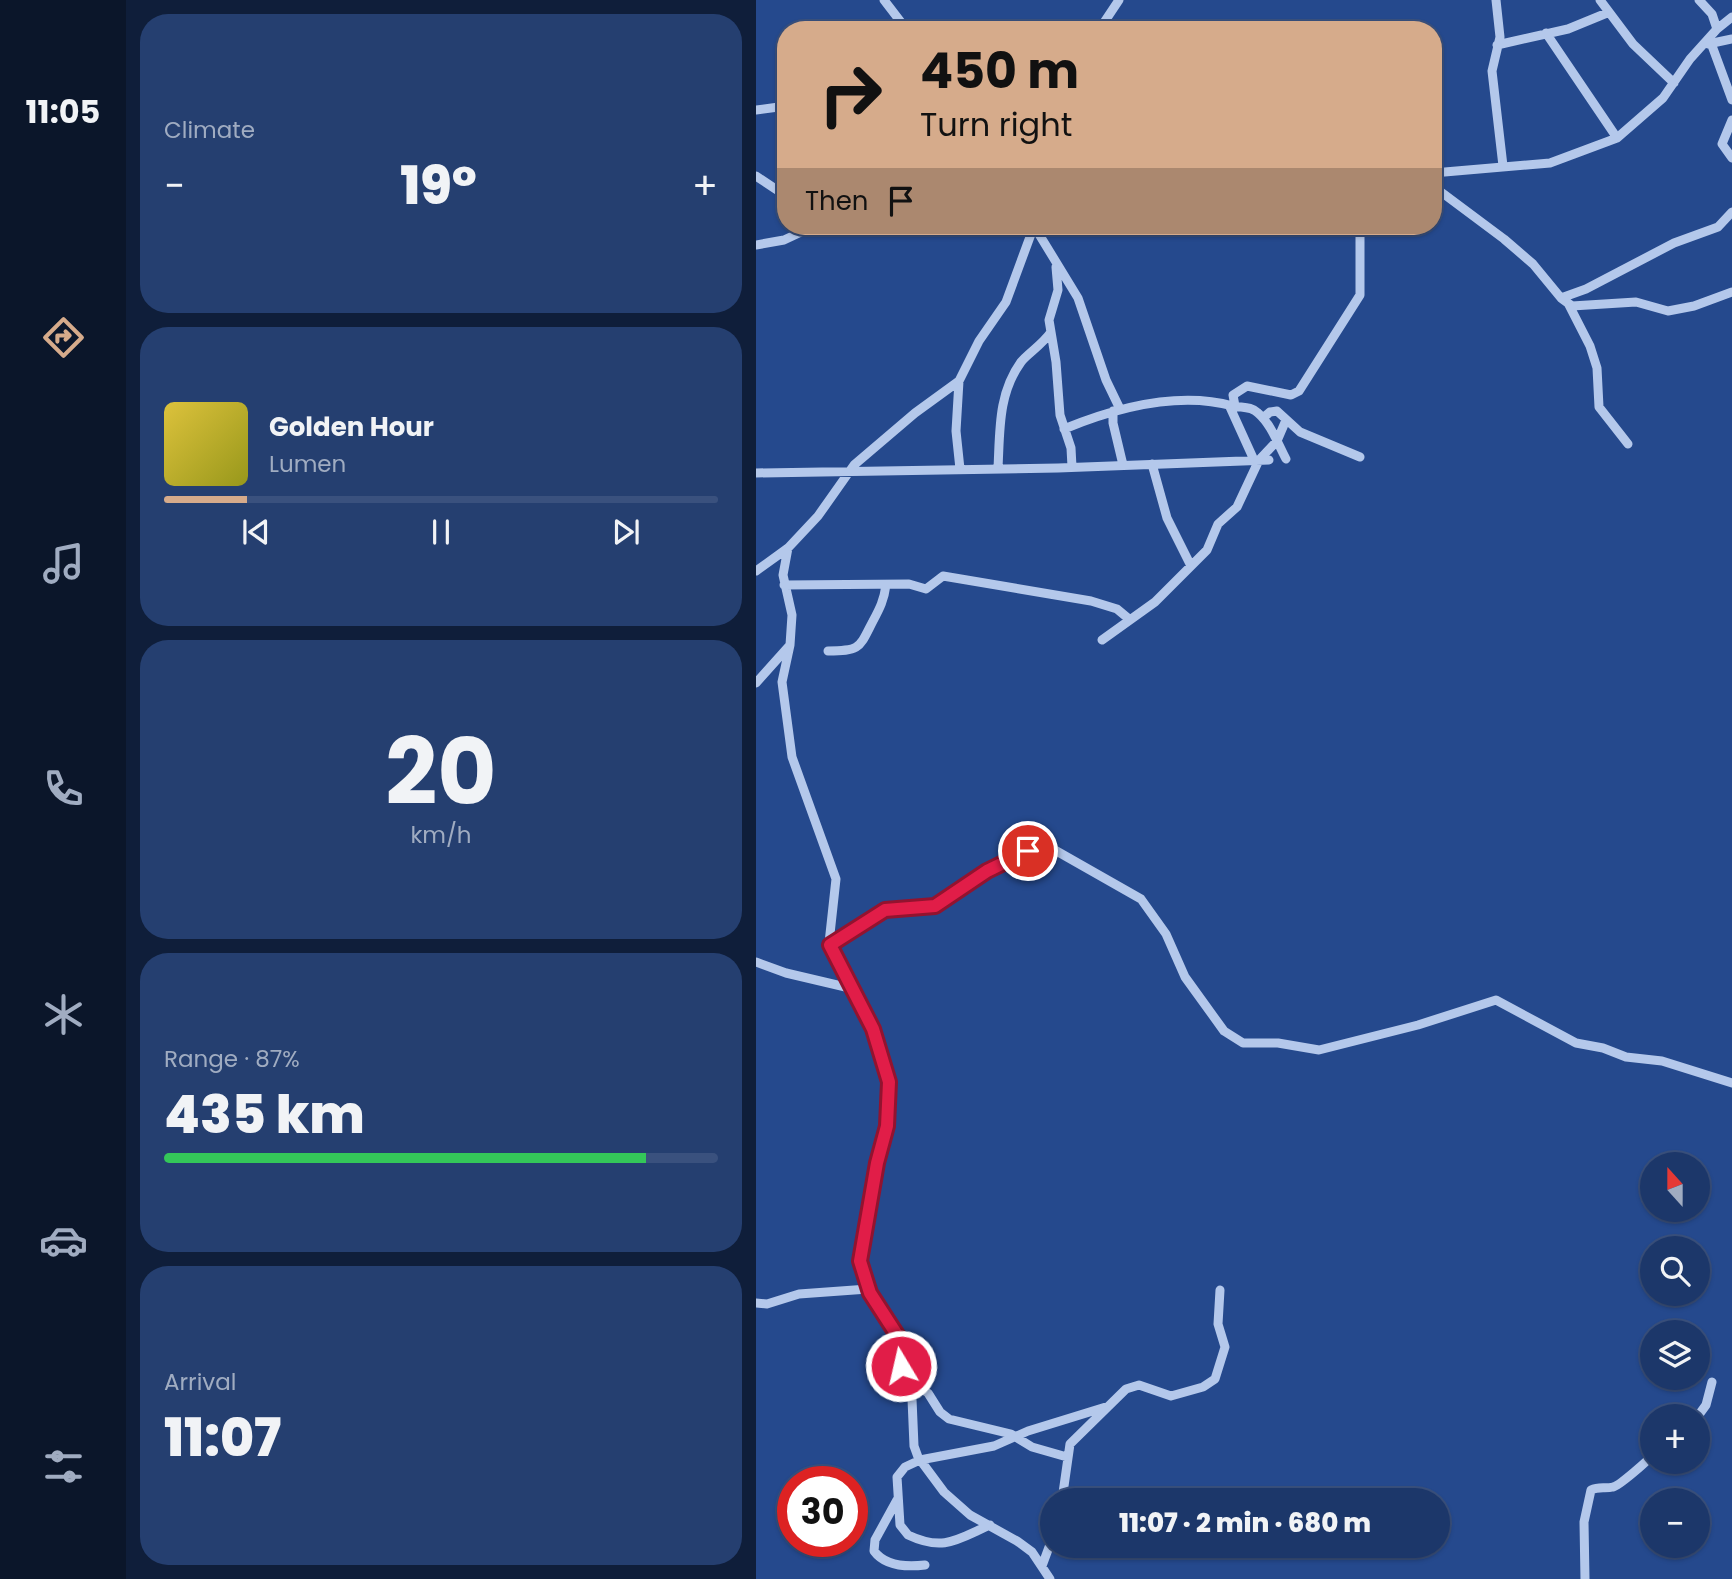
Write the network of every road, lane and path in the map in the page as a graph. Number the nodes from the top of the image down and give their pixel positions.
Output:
1 (884, 0) edge
2 (1119, 0) edge
3 (1496, 0) edge
4 (1600, 0) edge
5 (1699, 0) edge
6 (1607, 13) junction
7 (1732, 18) edge
8 (901, 21) edge
9 (1105, 21) edge
10 (1717, 29) junction
11 (1546, 33) junction
12 (1732, 38) edge
13 (1711, 43) junction
14 (1497, 45) junction
15 (1700, 48) junction
16 (1674, 83) junction
17 (1732, 100) edge
18 (777, 107) edge
19 (756, 110) edge
20 (1732, 121) edge
21 (1617, 138) junction
22 (1732, 158) edge
23 (1503, 166) junction
24 (1442, 172) edge
25 (756, 176) edge
26 (777, 190) edge
27 (1442, 192) edge
28 (1732, 212) edge
29 (797, 235) edge
30 (1031, 235) edge
31 (1039, 235) edge
32 (1360, 235) edge
33 (756, 245) edge
34 (1056, 267) junction
35 (1732, 292) edge
36 (1561, 298) junction
37 (1569, 305) junction
38 (1051, 332) junction
39 (959, 381) junction
40 (1232, 406) junction
41 (1116, 410) junction
42 (1263, 418) junction
43 (1286, 420) junction
44 (1063, 429) junction
45 (1277, 441) junction
46 (1628, 444) dead end
47 (1360, 457) dead end
48 (1286, 459) dead end
49 (1261, 460) junction
50 (1152, 464) junction
51 (1123, 465) junction
52 (1072, 467) junction
53 (999, 468) junction
54 (960, 469) junction
55 (849, 472) junction
56 (756, 473) edge
57 (788, 548) junction
58 (1191, 566) junction
59 (756, 571) edge
60 (784, 584) junction
61 (886, 585) junction
62 (1129, 619) junction
63 (1102, 640) dead end
64 (790, 645) junction
65 (828, 651) dead end
66 (756, 683) edge
67 (830, 945) junction
68 (756, 962) edge
69 (854, 989) junction
70 (1732, 1083) edge
71 (868, 1289) junction
72 (1220, 1290) dead end
73 (756, 1303) edge
74 (906, 1380) junction
75 (1712, 1382) dead end
76 (1706, 1404) edge
77 (1109, 1406) junction
78 (1016, 1436) junction
79 (1068, 1457) junction
80 (919, 1460) junction
81 (1640, 1467) edge
82 (1064, 1488) edge
83 (897, 1500) junction
84 (990, 1525) junction
85 (1045, 1558) edge
86 (925, 1565) dead end
87 (1042, 1566) junction
88 (1050, 1579) edge
89 (1584, 1579) edge

1 - 8 street
2 - 9 street
3 - 14 street
4 - 6 street
5 - 10 street
6 - 11 street
6 - 16 street
7 - 10 street
10 - 15 street
11 - 14 street
11 - 21 street
12 - 13 street
13 - 15 street
13 - 17 street
14 - 23 street
15 - 16 street
16 - 21 street
18 - 19 street
20 - 22 street
21 - 23 street
23 - 24 street
25 - 26 street
27 - 36 street
28 - 36 street
29 - 33 street
30 - 39 street
31 - 34 street
32 - 40 street
34 - 38 street
34 - 41 street
35 - 37 street
36 - 37 street
37 - 46 street
38 - 44 street
38 - 53 street
39 - 54 street
39 - 55 street
40 - 41 street
40 - 42 street
40 - 49 street
41 - 44 street
41 - 51 street
42 - 43 street
42 - 45 street
43 - 45 street
43 - 47 street
44 - 52 street
45 - 48 street
45 - 49 street
49 - 50 street
49 - 58 street
50 - 51 street
50 - 58 street
51 - 52 street
52 - 53 street
53 - 54 street
54 - 55 street
55 - 56 street
55 - 57 street
57 - 59 street
57 - 60 street
58 - 62 street
60 - 61 street
60 - 64 street
61 - 62 street
61 - 65 street
62 - 63 street
64 - 66 street
64 - 67 street
67 - 69 street
67 - 70 street
68 - 69 street
69 - 71 street
71 - 73 street
71 - 74 street
72 - 77 street
74 - 78 street
74 - 80 street
75 - 76 street
77 - 78 street
77 - 79 street
78 - 79 street
78 - 80 street
79 - 82 street
80 - 83 street
80 - 84 street
81 - 89 street
83 - 84 street
83 - 86 street
84 - 87 street
85 - 87 street
87 - 88 street

